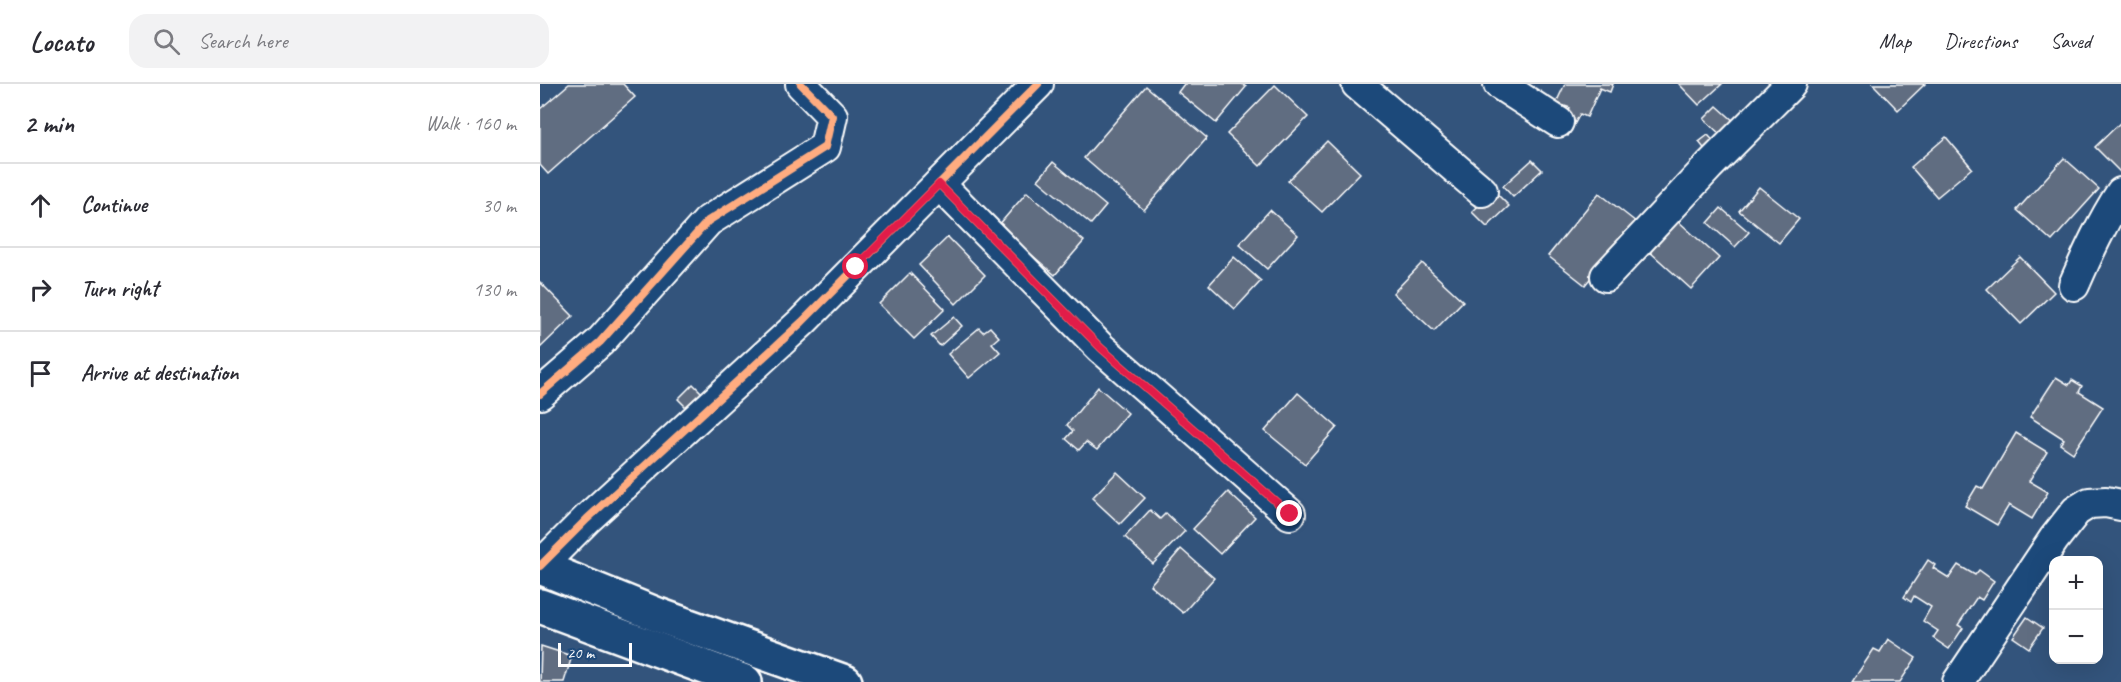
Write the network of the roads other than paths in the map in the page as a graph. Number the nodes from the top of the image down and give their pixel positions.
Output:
1 (801, 84) edge
2 (1038, 84) edge
3 (1357, 84) edge
4 (1499, 84) edge
5 (1791, 84) edge
6 (1558, 122) dead end
7 (939, 184) junction
8 (1482, 190) dead end
9 (2121, 193) edge
10 (1606, 276) dead end
11 (2074, 285) dead end
12 (540, 394) edge
13 (2121, 505) edge
14 (1290, 514) dead end
15 (540, 566) edge
16 (540, 606) edge
17 (745, 682) edge
18 (845, 682) edge
19 (1958, 682) edge

1 - 12 street
2 - 7 street
3 - 8 street
4 - 6 street
5 - 10 street
7 - 14 street
7 - 15 street
9 - 11 street
13 - 19 street
15 - 18 street
16 - 17 street

